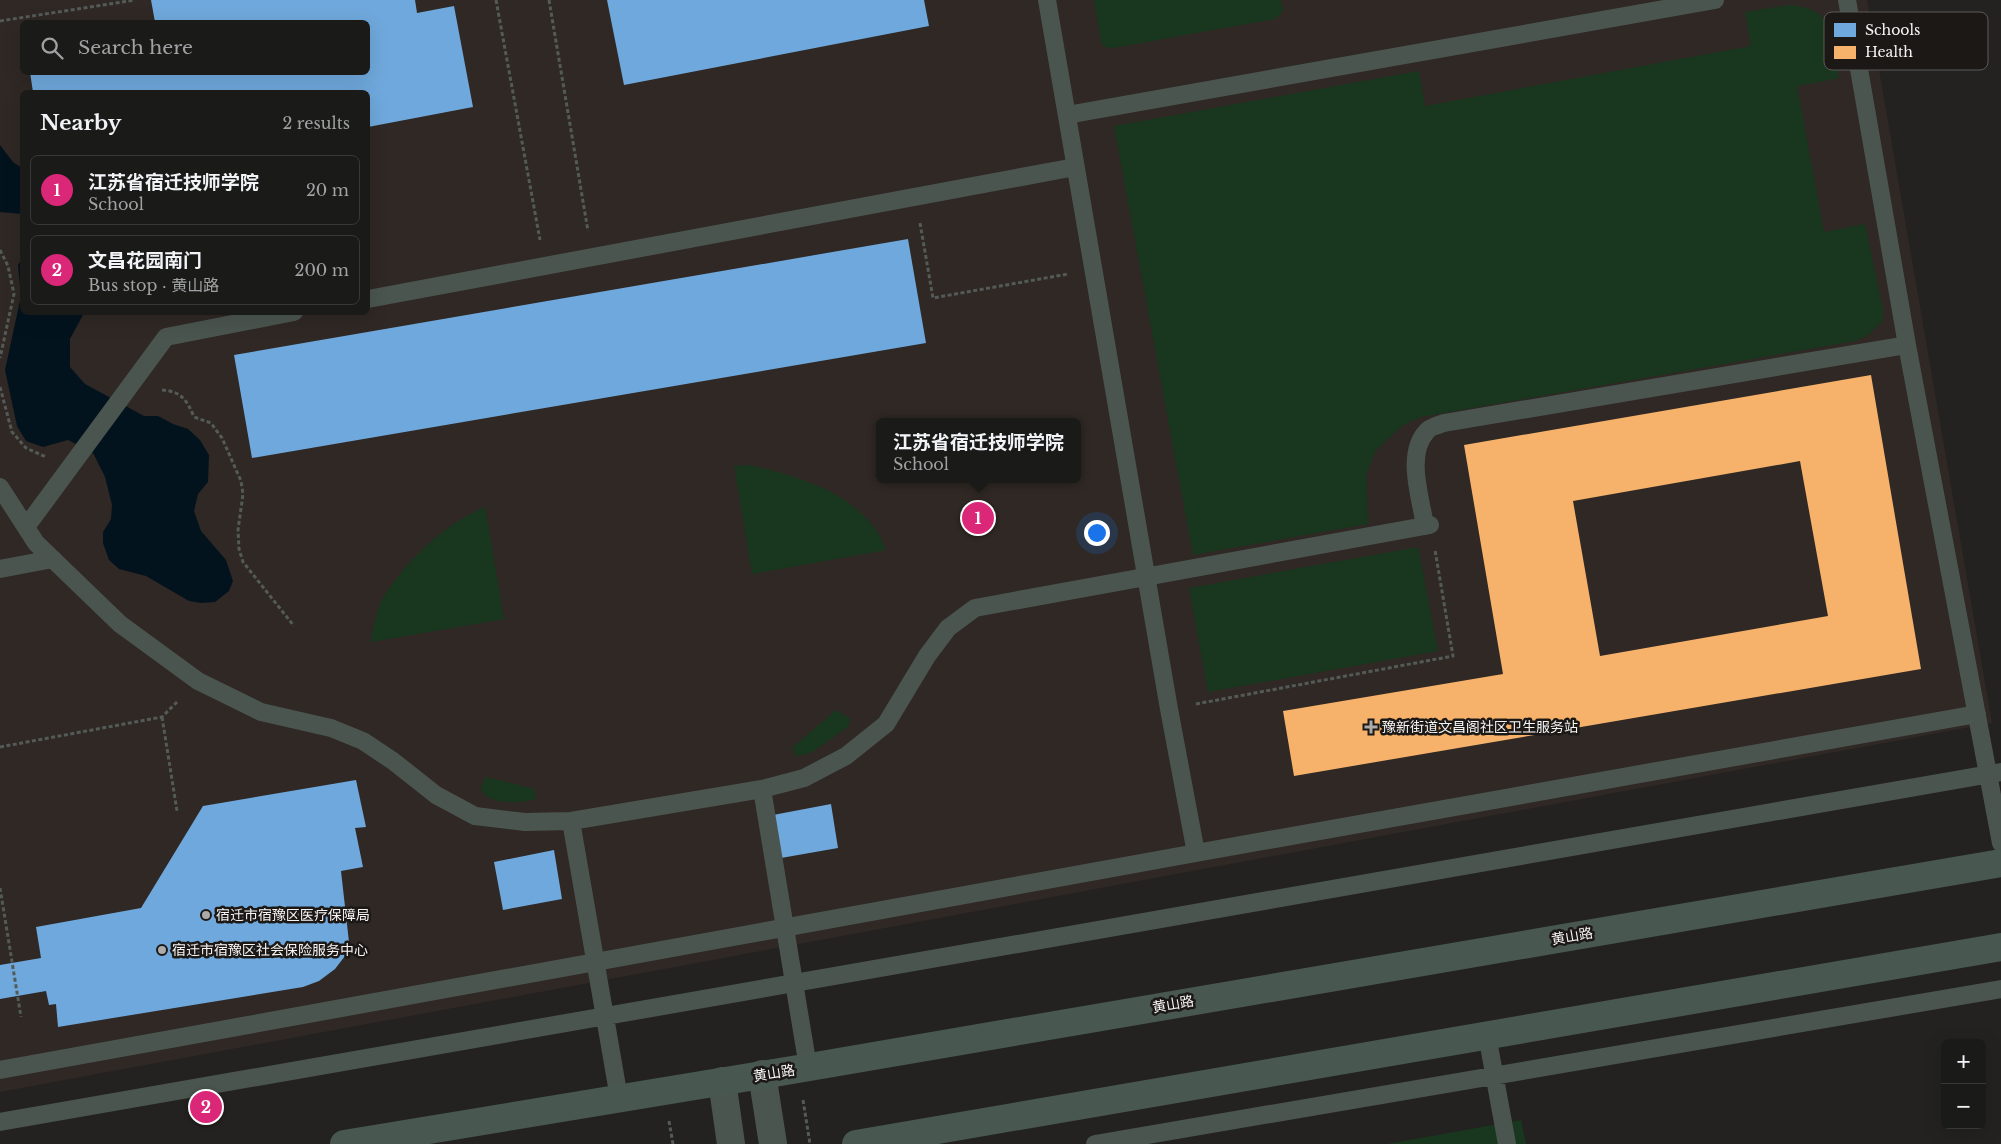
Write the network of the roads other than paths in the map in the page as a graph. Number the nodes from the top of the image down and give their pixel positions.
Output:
1 (1047, 0) edge
2 (1715, 0) edge
3 (1860, 70) edge
4 (1067, 115) junction
5 (1075, 167) junction
6 (370, 299) edge
7 (278, 315) edge
8 (1907, 345) junction
9 (0, 487) edge
10 (26, 527) junction
11 (53, 560) junction
12 (0, 569) edge
13 (1146, 578) junction
14 (1977, 714) junction
15 (1995, 773) edge
16 (762, 789) junction
17 (571, 821) junction
18 (2001, 843) edge
19 (1196, 853) junction
20 (2001, 863) edge
21 (785, 927) junction
22 (2001, 948) edge
23 (595, 962) junction
24 (794, 982) junction
25 (2001, 989) edge
26 (604, 1015) junction
27 (1487, 1036) junction
28 (803, 1068) junction
29 (0, 1070) edge
30 (762, 1074) junction
31 (1495, 1076) junction
32 (722, 1081) junction
33 (619, 1098) junction
34 (0, 1122) edge
35 (344, 1144) edge
36 (731, 1144) edge
37 (774, 1144) edge
38 (856, 1144) edge
39 (1095, 1144) edge
40 (1507, 1144) edge

1 - 4 lane
2 - 4 lane
3 - 8 lane
4 - 5 lane
5 - 6 lane
5 - 13 lane
7 - 10 lane
8 - 13 lane
8 - 14 lane
9 - 10 lane
10 - 11 lane
11 - 12 lane
11 - 17 lane
13 - 16 lane
13 - 19 lane
14 - 15 lane
14 - 19 lane
15 - 18 lane
15 - 24 lane
16 - 17 lane
16 - 21 lane
17 - 23 lane
19 - 21 lane
20 - 28 main road, 黄山路
21 - 23 lane
21 - 24 lane
22 - 27 main road
23 - 26 lane
23 - 29 lane
24 - 26 lane
24 - 28 lane
25 - 31 lane
26 - 33 lane
26 - 34 lane
27 - 31 lane
27 - 38 main road
28 - 30 main road, 黄山路
30 - 32 main road, 黄山路
30 - 37 street
31 - 39 lane
31 - 40 lane
32 - 33 main road, 黄山路
32 - 36 street
33 - 35 main road, 黄山路

